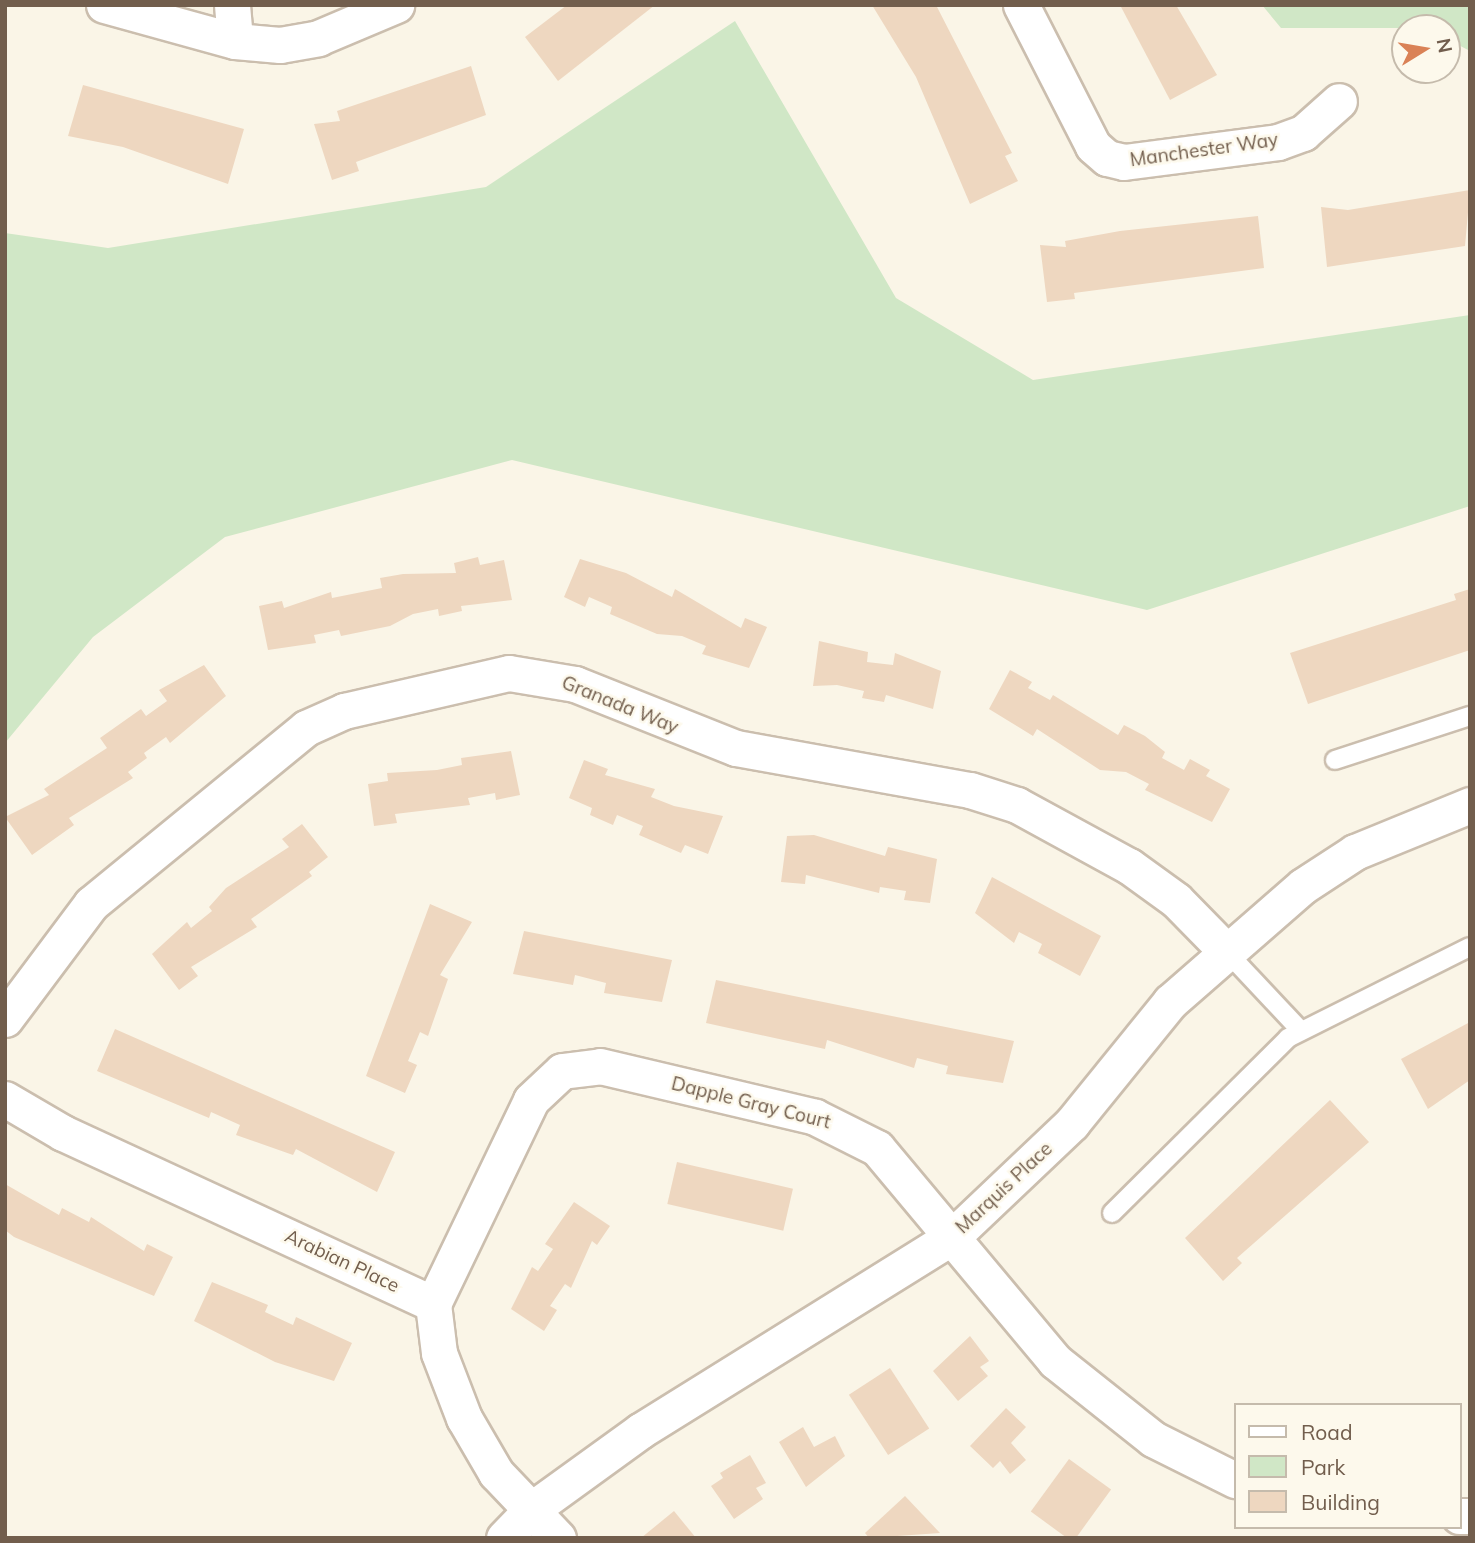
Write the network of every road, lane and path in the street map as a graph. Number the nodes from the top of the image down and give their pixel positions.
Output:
1 (104, 5) edge
2 (232, 5) edge
3 (396, 5) edge
4 (1021, 5) edge
5 (235, 40) junction
6 (1339, 102) dead end
7 (1470, 716) edge
8 (1335, 760) dead end
9 (1470, 805) edge
10 (1470, 947) edge
11 (1224, 949) junction
12 (5, 1019) edge
13 (1301, 1031) junction
14 (5, 1099) edge
15 (1112, 1213) dead end
16 (952, 1237) junction
17 (433, 1304) junction
18 (1234, 1480) edge
19 (531, 1510) junction
20 (504, 1538) edge
21 (558, 1538) edge

1 - 5 street
2 - 5 street
3 - 5 street
4 - 6 street, Manchester Way
7 - 8 lane
9 - 11 street, Marquis Place
10 - 13 lane
11 - 12 street, Granada Way
11 - 13 lane
11 - 16 street, Marquis Place
13 - 15 lane
14 - 17 street, Arabian Place
16 - 17 street, Dapple Gray Court
16 - 18 street, Dapple Gray Court
16 - 19 street, Marquis Place
17 - 19 street
19 - 20 street, Marquis Place
19 - 21 street

